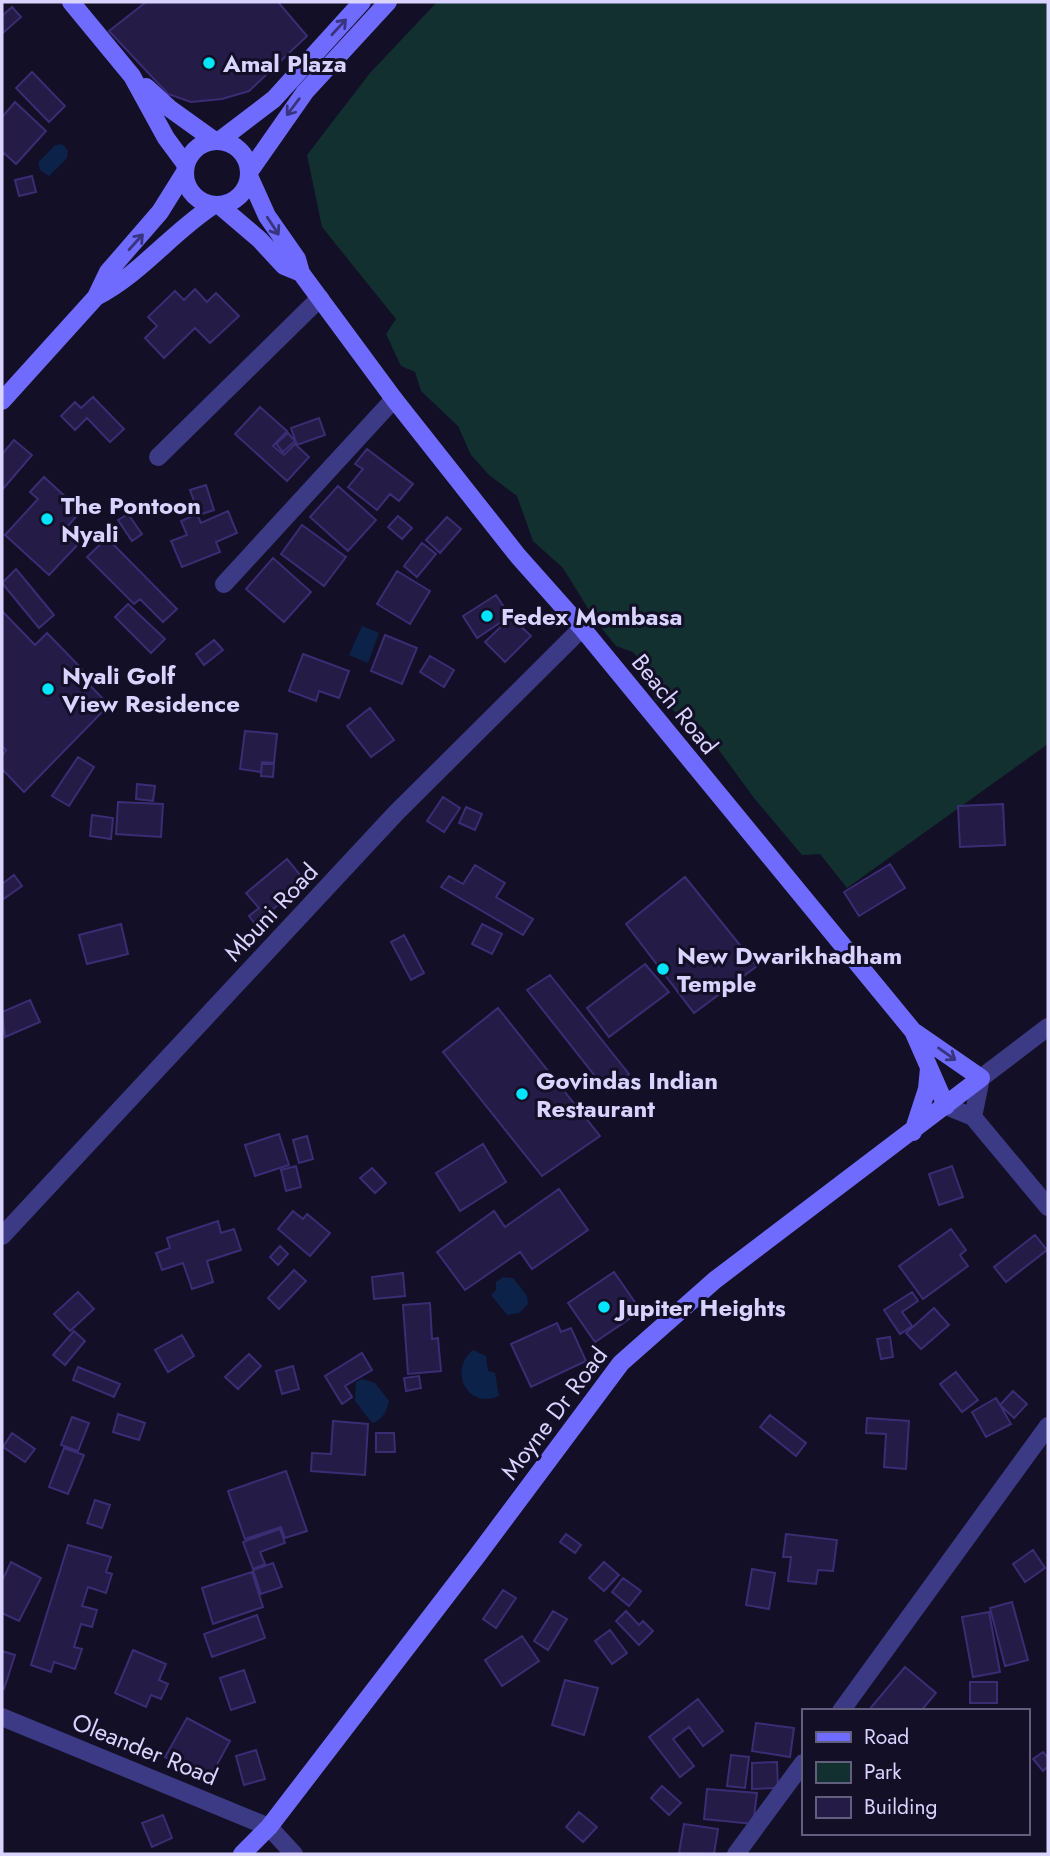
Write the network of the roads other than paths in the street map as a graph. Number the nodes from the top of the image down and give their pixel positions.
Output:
1 (71, 2) edge
2 (362, 2) edge
3 (388, 2) edge
4 (132, 76) junction
5 (217, 141) junction
6 (185, 168) junction
7 (249, 174) junction
8 (216, 205) junction
9 (301, 273) junction
10 (96, 297) junction
11 (320, 298) junction
12 (394, 400) junction
13 (2, 401) edge
14 (158, 457) dead end
15 (224, 584) dead end
16 (582, 628) junction
17 (1048, 1027) edge
18 (913, 1031) junction
19 (929, 1068) junction
20 (981, 1078) junction
21 (946, 1106) junction
22 (973, 1117) junction
23 (913, 1132) junction
24 (1048, 1207) edge
25 (2, 1236) edge
26 (1048, 1426) edge
27 (842, 1709) edge
28 (2, 1717) edge
29 (802, 1764) edge
30 (269, 1827) junction
31 (242, 1854) edge
32 (294, 1854) edge
33 (736, 1854) edge

1 - 4 main road
5 -> 2 main road
3 -> 7 main road
4 - 5 main road
4 - 6 main road
5 - 6 main road
5 - 7 main road
6 - 8 main road
10 -> 6 main road
7 - 8 main road
7 -> 9 main road
8 - 9 main road
8 - 10 main road
9 - 11 main road, Beach Road
10 - 13 main road
11 - 12 main road, Beach Road
11 - 14 street
12 - 15 street
12 - 16 main road, Beach Road
16 - 18 main road, Beach Road
16 - 25 street, Mbuni Road
17 - 20 street, Moyne Dr Road
18 - 19 main road, Beach Road
18 -> 20 main road, Beach Road
19 - 21 main road, Beach Road
19 - 23 main road
20 - 21 main road, Moyne Dr Road
20 - 22 street
21 - 22 street
21 - 23 main road, Moyne Dr Road
22 - 24 street
23 - 30 main road, Moyne Dr Road
26 - 27 street
28 - 30 street, Oleander Road
29 - 33 street
30 - 31 main road, Moyne Dr Road
30 - 32 street

